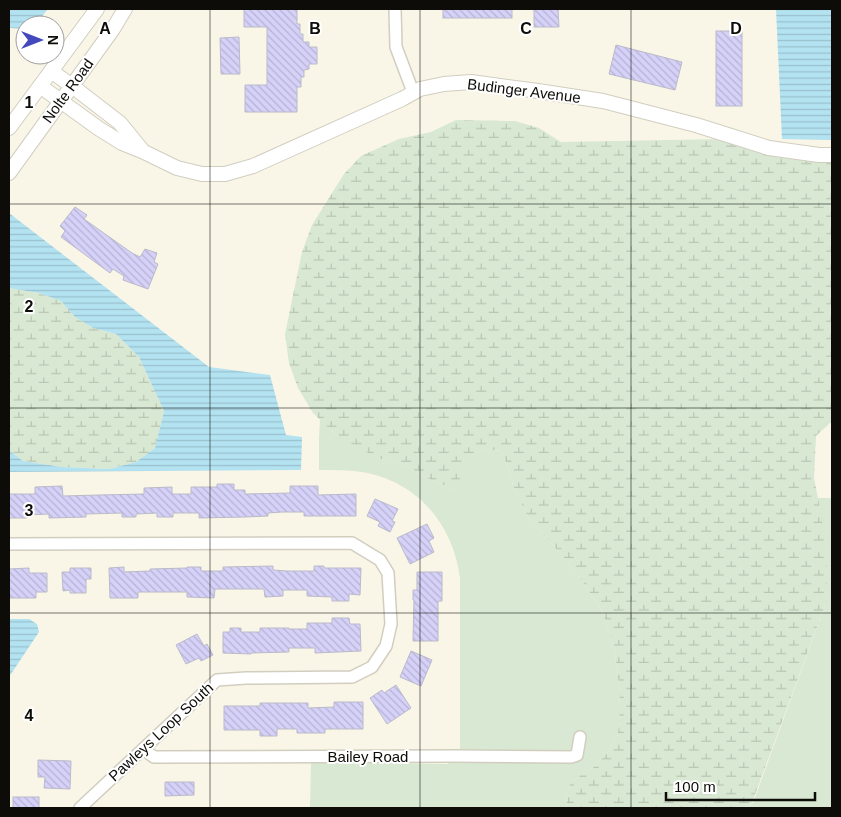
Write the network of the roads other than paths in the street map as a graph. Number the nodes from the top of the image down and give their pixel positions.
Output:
1 (97, 9) edge
2 (125, 9) edge
3 (395, 9) edge
4 (52, 71) junction
5 (40, 86) junction
6 (72, 86) junction
7 (413, 92) junction
8 (61, 101) junction
9 (9, 128) edge
10 (142, 151) junction
11 (832, 155) edge
12 (9, 173) edge
13 (9, 544) edge
14 (580, 737) dead end
15 (143, 748) junction
16 (80, 808) edge

1 - 4 street, Nolte Road
2 - 6 street, Nolte Road
3 - 7 street
4 - 5 street, Nolte Road
4 - 6 street, Budinger Avenue
5 - 8 street, Budinger Avenue
5 - 9 street, Nolte Road
6 - 8 street, Nolte Road
6 - 10 street, Budinger Avenue
7 - 10 street, Budinger Avenue
7 - 11 street, Budinger Avenue
8 - 10 street, Budinger Avenue
8 - 12 street, Nolte Road
13 - 15 street, Pawleys Loop South
14 - 15 street, Bailey Road
15 - 16 street, Pawleys Loop South

